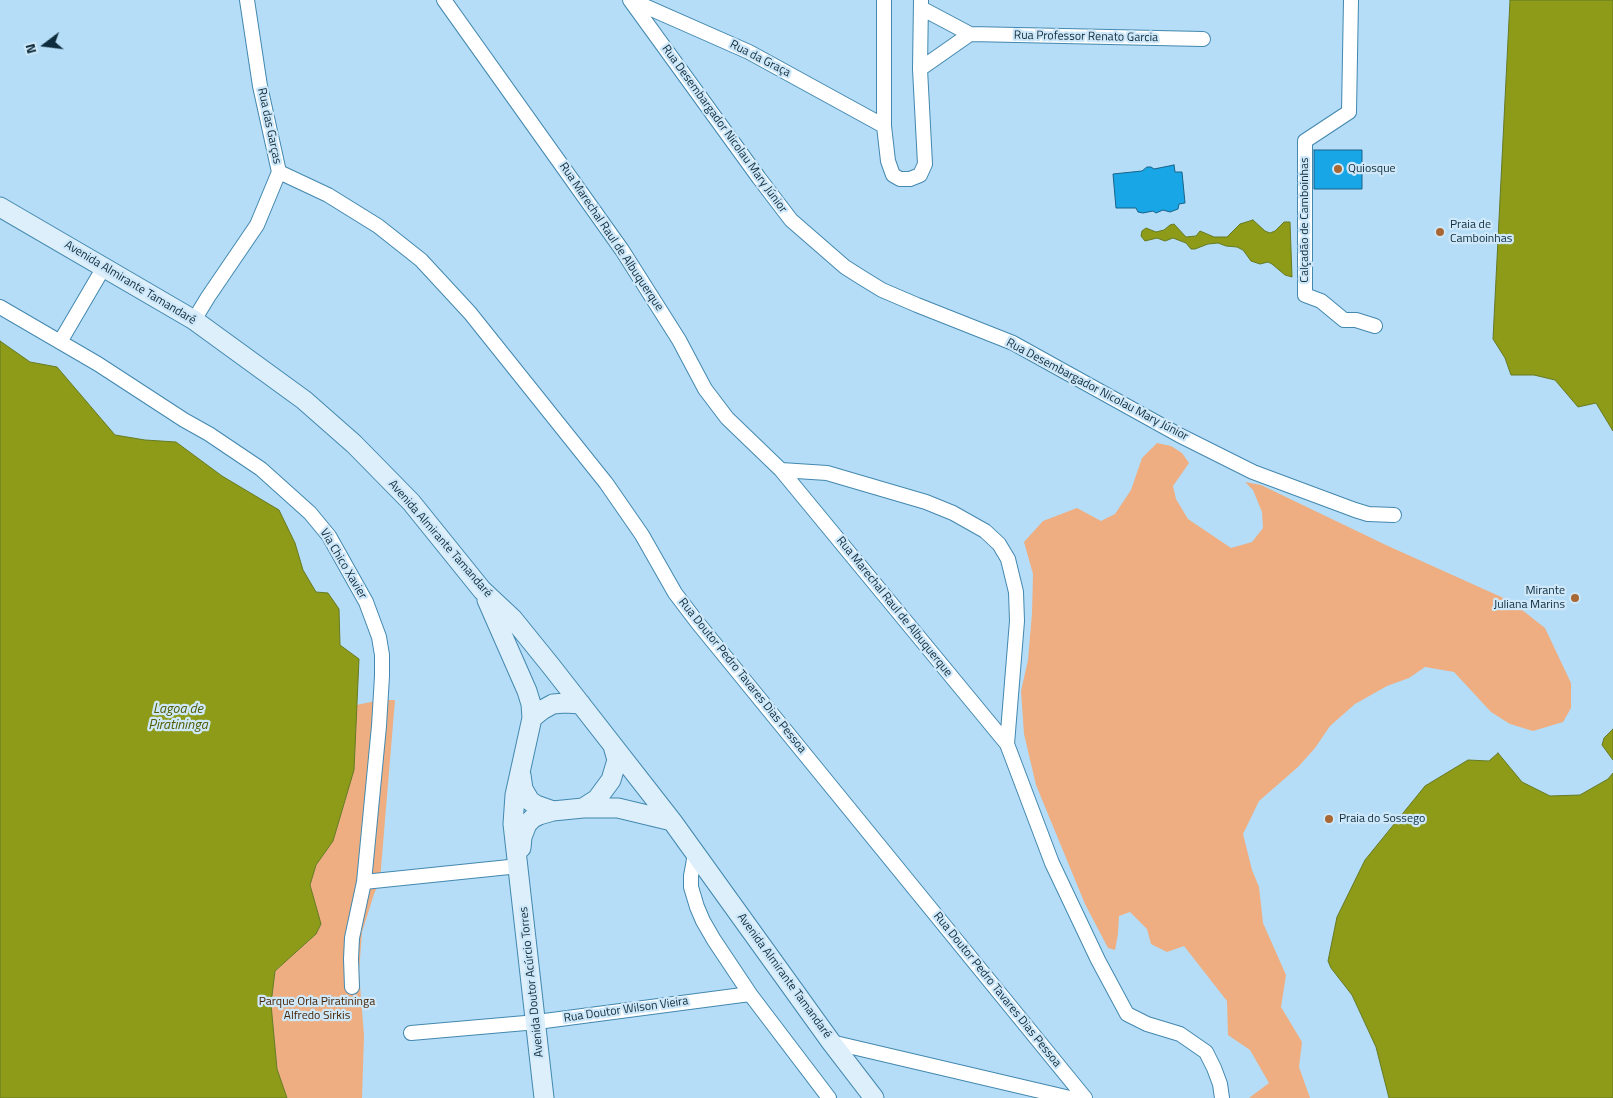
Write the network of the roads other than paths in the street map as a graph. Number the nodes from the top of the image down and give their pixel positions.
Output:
1 (247, 0) edge
2 (444, 0) edge
3 (631, 0) edge
4 (884, 0) edge
5 (1350, 0) edge
6 (921, 4) edge
7 (970, 34) junction
8 (1203, 39) dead end
9 (920, 69) junction
10 (884, 126) junction
11 (278, 172) junction
12 (0, 207) edge
13 (104, 267) junction
14 (0, 307) edge
15 (194, 320) junction
16 (1375, 326) dead end
17 (60, 342) junction
18 (781, 470) junction
19 (1394, 516) dead end
20 (482, 590) junction
21 (581, 704) junction
22 (532, 718) junction
23 (1007, 744) junction
24 (613, 746) junction
25 (520, 771) junction
26 (583, 808) junction
27 (553, 812) junction
28 (672, 822) junction
29 (695, 854) junction
30 (519, 866) junction
31 (364, 882) junction
32 (352, 987) dead end
33 (750, 994) junction
34 (537, 1022) junction
35 (411, 1033) dead end
36 (831, 1042) junction
37 (544, 1098) edge
38 (829, 1098) edge
39 (874, 1098) edge
40 (1070, 1098) edge
41 (1085, 1098) edge
42 (1222, 1098) edge

1 - 11 street, Rua das Garças
2 - 18 street, Rua Marechal Raul de Albuquerque
3 - 10 street, Rua da Graça
3 - 19 street, Rua Desembargador Nicolau Mary Júnior
4 - 10 street
5 - 16 street, Calçadão de Camboinhas
6 - 7 street, Rua Professor Renato Garcia
6 - 9 street
7 - 8 street, Rua Professor Renato Garcia
7 - 9 street
9 - 10 street
11 - 15 street, Rua das Garças
11 - 41 street, Rua Doutor Pedro Tavares Dias Pessoa
12 - 13 street, Avenida Almirante Tamandaré
13 - 15 street, Avenida Almirante Tamandaré
13 - 17 street
14 - 17 street, Via Chico Xavier
15 - 20 street, Avenida Almirante Tamandaré
17 - 31 street, Via Chico Xavier
18 - 23 street, Rua Marechal Raul de Albuquerque
18 - 23 street, Rua Marechal Raul de Albuquerque
20 - 21 street, Avenida Almirante Tamandaré
20 - 22 street, Avenida Doutor Acúrcio Torres
21 - 22 street
21 - 24 street, Avenida Almirante Tamandaré
22 - 25 street, Avenida Doutor Acúrcio Torres
23 - 42 street, Rua Marechal Raul de Albuquerque
24 - 26 street
24 - 28 street, Avenida Almirante Tamandaré
25 - 27 street
25 - 30 street, Avenida Doutor Acúrcio Torres
26 - 27 street, Avenida Doutor Acúrcio Torres
26 - 28 street, Avenida Doutor Acúrcio Torres
27 - 30 street, Avenida Doutor Acúrcio Torres
28 - 29 street, Avenida Almirante Tamandaré
29 - 33 street
29 - 36 street, Avenida Almirante Tamandaré
30 - 31 street
30 - 34 street, Avenida Doutor Acúrcio Torres
31 - 32 street, Via Chico Xavier
33 - 34 street, Rua Doutor Wilson Vieira
33 - 38 street
34 - 35 street, Rua Doutor Wilson Vieira
34 - 37 street, Avenida Doutor Acúrcio Torres
36 - 39 street, Avenida Almirante Tamandaré
36 - 40 street

